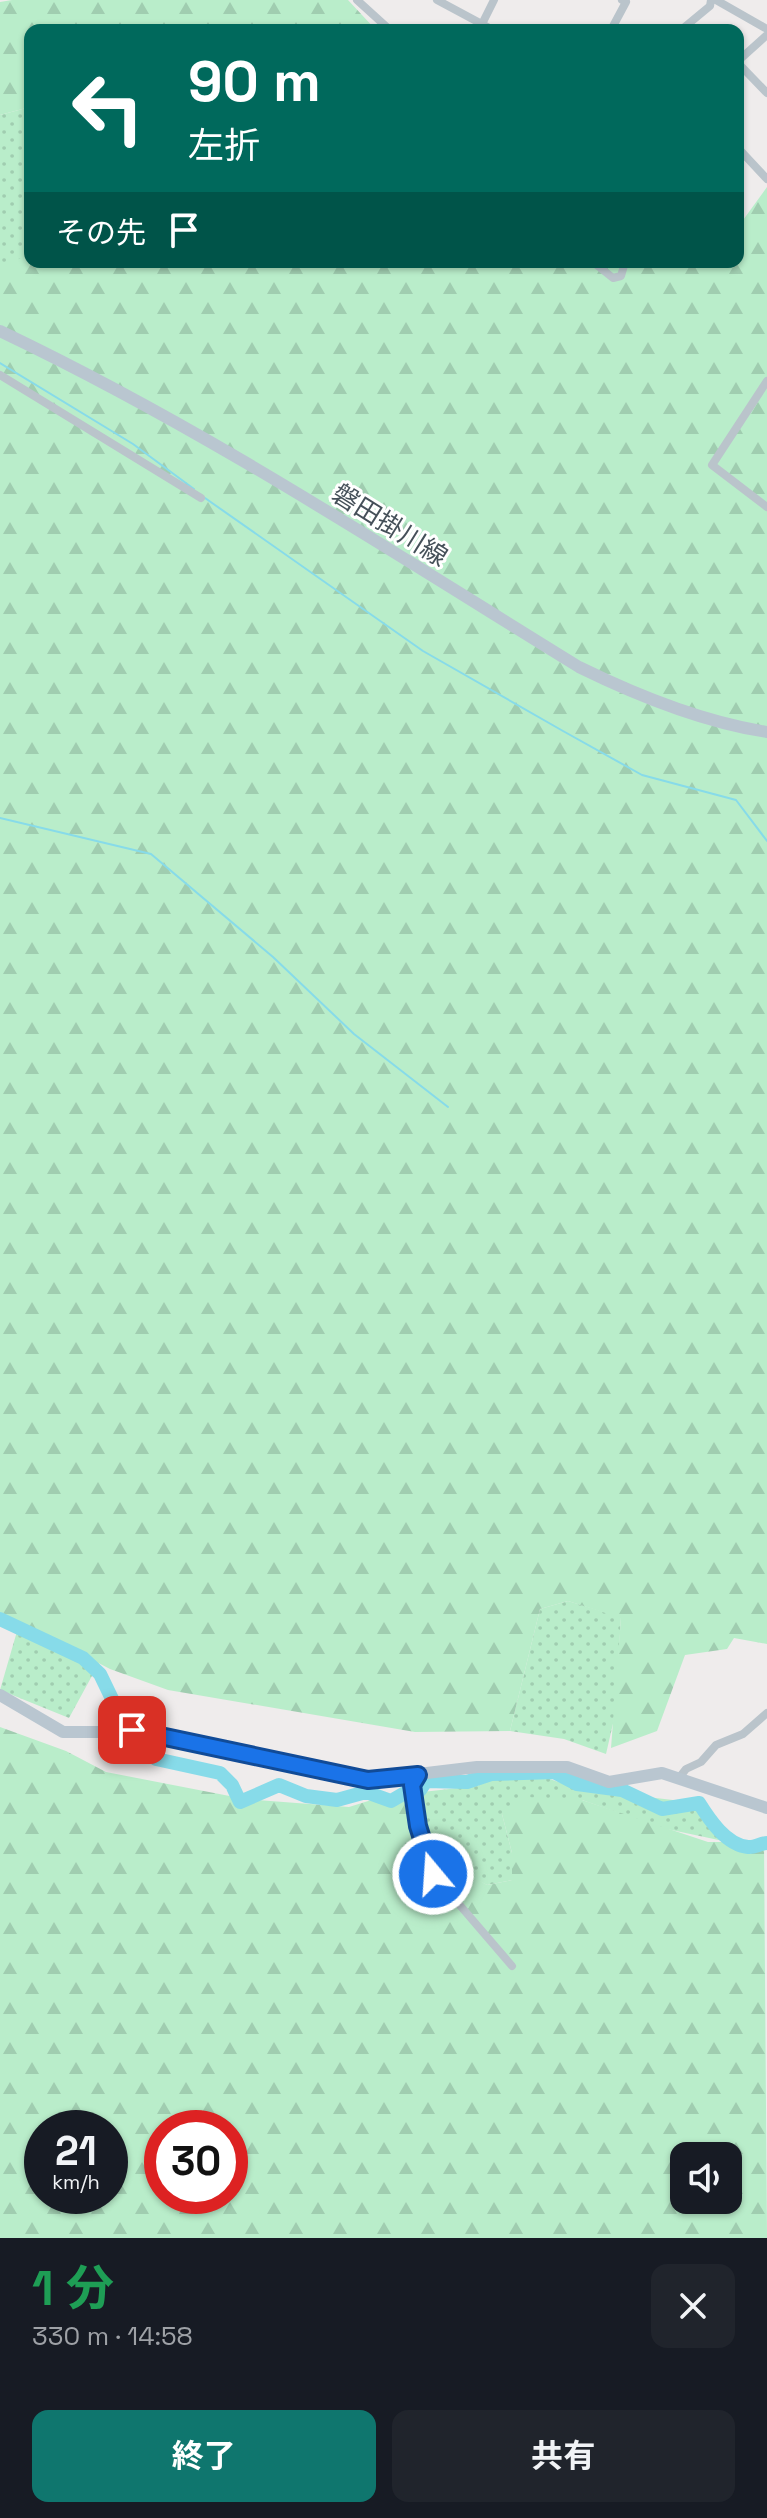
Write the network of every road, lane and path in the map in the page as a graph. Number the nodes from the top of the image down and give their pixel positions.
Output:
1 (437, 0) edge
2 (494, 0) edge
3 (622, 0) edge
4 (713, 0) edge
5 (358, 1) edge
6 (383, 24) edge
7 (482, 24) joint
8 (614, 24) edge
9 (688, 24) edge
10 (767, 32) edge
11 (744, 56) edge
12 (744, 68) edge
13 (767, 93) edge
14 (744, 154) edge
15 (767, 179) edge
16 (600, 268) edge
17 (623, 268) edge
18 (0, 331) edge
19 (0, 375) edge
20 (767, 381) edge
21 (201, 498) dead end
22 (767, 507) edge
23 (767, 732) edge
24 (0, 1695) edge
25 (767, 1713) edge
26 (418, 1775) junction
27 (679, 1778) junction
28 (767, 1808) edge
29 (512, 1966) dead end

1 - 7 street
2 - 7 street
3 - 8 street
4 - 9 street
4 - 10 street
5 - 6 street
10 - 11 street
12 - 13 street
14 - 15 street
16 - 17 street
18 - 23 main road, 磐田掛川線
19 - 21 street
20 - 22 street
24 - 26 main road
25 - 27 street
26 - 27 main road
26 - 29 street
27 - 28 main road

